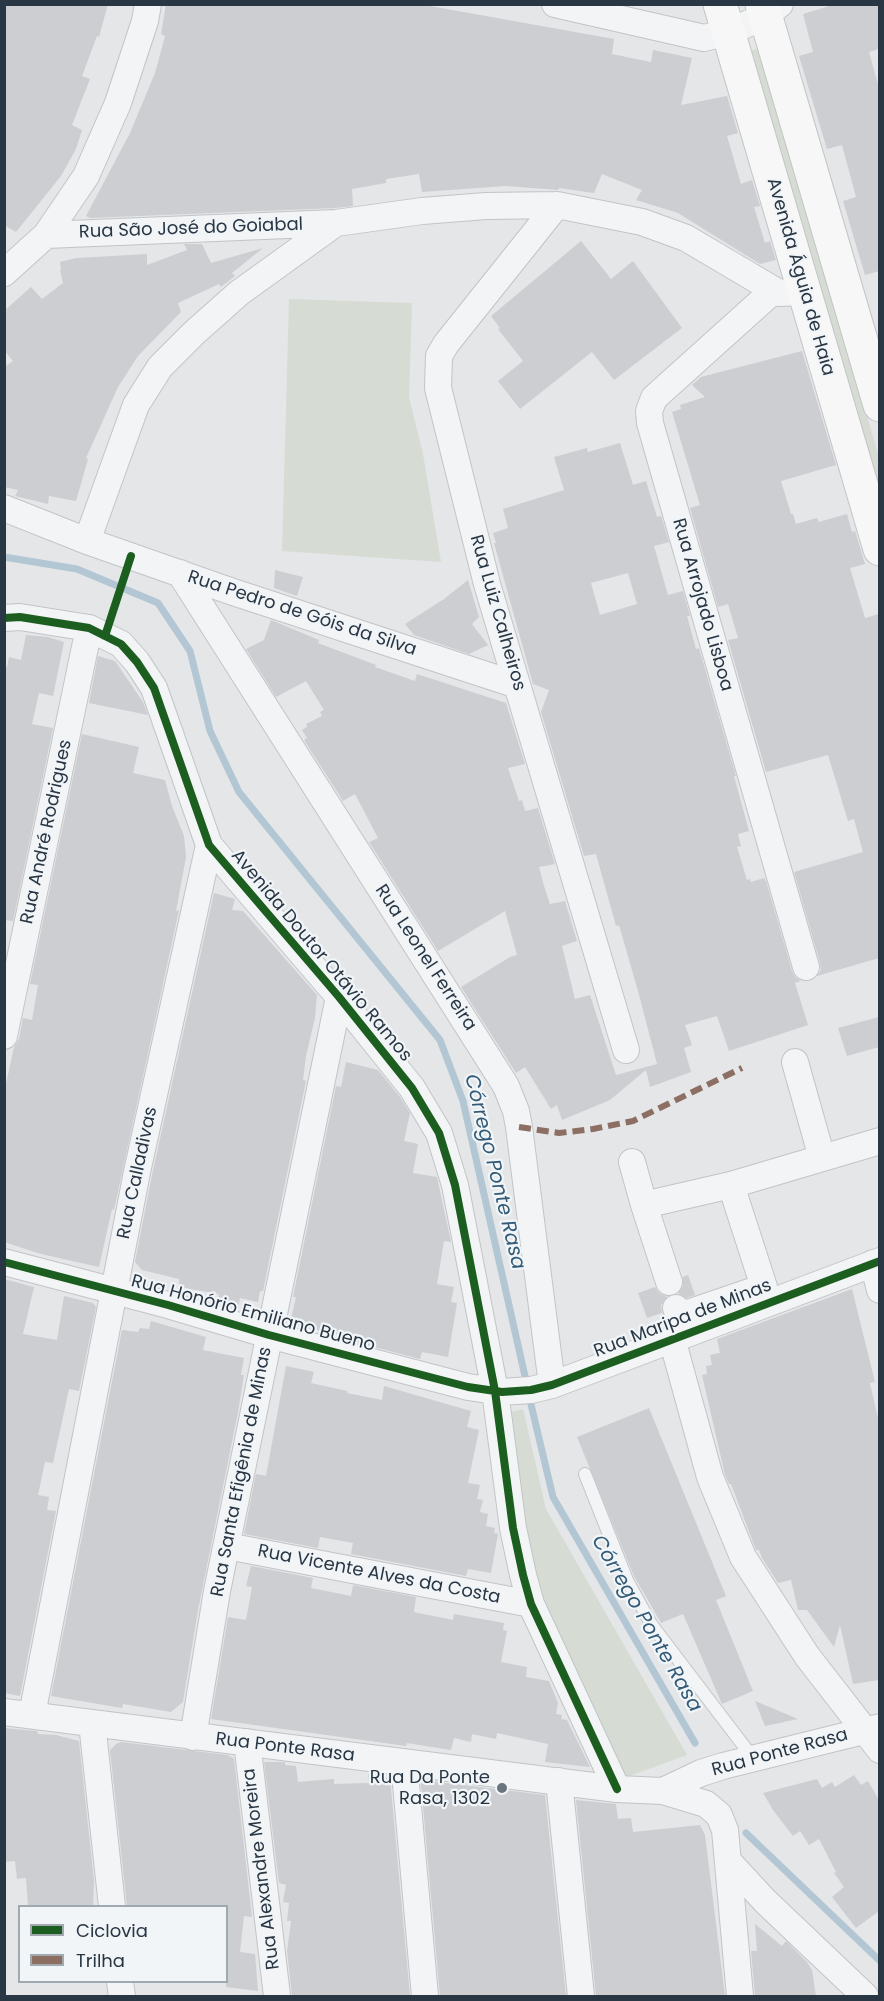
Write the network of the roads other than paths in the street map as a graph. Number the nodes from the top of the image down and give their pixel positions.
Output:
1 (148, 4) edge
2 (555, 4) edge
3 (769, 8) edge
4 (725, 18) edge
5 (557, 205) junction
6 (336, 223) junction
7 (46, 235) junction
8 (4, 273) edge
9 (789, 291) junction
10 (879, 405) edge
11 (4, 508) edge
12 (87, 541) junction
13 (879, 549) edge
14 (180, 573) junction
15 (4, 618) edge
16 (89, 628) junction
17 (517, 685) junction
18 (209, 845) junction
19 (806, 967) dead end
20 (339, 998) junction
21 (4, 1036) edge
22 (626, 1050) dead end
23 (795, 1062) dead end
24 (879, 1141) edge
25 (822, 1158) junction
26 (632, 1162) dead end
27 (731, 1185) junction
28 (644, 1205) junction
29 (4, 1262) edge
30 (876, 1262) edge
31 (669, 1282) dead end
32 (879, 1290) edge
33 (114, 1291) junction
34 (676, 1308) dead end
35 (269, 1335) junction
36 (672, 1339) junction
37 (550, 1386) junction
38 (498, 1392) junction
39 (585, 1474) dead end
40 (227, 1546) junction
41 (531, 1604) junction
42 (4, 1712) edge
43 (32, 1715) junction
44 (92, 1723) junction
45 (874, 1736) edge
46 (193, 1737) junction
47 (247, 1742) junction
48 (749, 1759) junction
49 (404, 1762) junction
50 (559, 1781) junction
51 (617, 1789) junction
52 (663, 1791) junction
53 (729, 1862) junction
54 (112, 1905) edge
55 (277, 1996) edge
56 (425, 1996) edge
57 (581, 1996) edge
58 (740, 1996) edge
59 (866, 1996) edge

1 - 7 street
2 - 4 street
3 - 4 street
3 - 10 main road
4 - 9 main road, Avenida Águia de Haia
5 - 6 street, Rua São José do Goiabal
5 - 9 street, Rua São José do Goiabal
5 - 17 street, Rua Luiz Calheiros
6 - 7 street, Rua São José do Goiabal
6 - 12 street
7 - 8 street
9 - 13 main road, Avenida Águia de Haia
9 - 19 street, Rua Arrojado Lisboa
11 - 12 street
12 - 14 street, Rua Pedro de Góis da Silva
14 - 17 street, Rua Pedro de Góis da Silva
14 - 37 street, Rua Leonel Ferreira
15 - 16 street, Avenida Doutor Otávio Ramos
16 - 18 street, Avenida Doutor Otávio Ramos
16 - 21 street, Rua André Rodrigues
17 - 22 street, Rua Luiz Calheiros
18 - 20 street, Avenida Doutor Otávio Ramos
18 - 33 street, Rua Calladivas
20 - 35 street, Rua Santa Efigênia de Minas
20 - 38 street, Avenida Doutor Otávio Ramos
23 - 25 street
24 - 25 street
25 - 27 street
26 - 28 street
27 - 28 street
27 - 34 street
28 - 31 street
29 - 33 street, Rua Honório Emiliano Bueno
30 - 32 street
30 - 36 street, Rua Maripa de Minas
33 - 35 street, Rua Honório Emiliano Bueno
33 - 43 street, Rua Calladivas
35 - 38 street, Rua Honório Emiliano Bueno
35 - 40 street, Rua Santa Efigênia de Minas
36 - 37 street, Rua Maripa de Minas
36 - 45 street
37 - 38 street, Rua Maripa de Minas
38 - 41 street, Avenida Doutor Otávio Ramos
39 - 48 lane
40 - 41 street, Rua Vicente Alves da Costa
40 - 46 street, Rua Santa Efigênia de Minas
41 - 51 street, Avenida Doutor Otávio Ramos
42 - 43 street, Rua Ponte Rasa
43 - 44 street, Rua Ponte Rasa
44 - 46 street, Rua Ponte Rasa
44 - 54 street
45 - 48 street, Rua Ponte Rasa
46 - 47 street, Rua Ponte Rasa
47 - 49 street, Rua Ponte Rasa
47 - 55 street, Rua Alexandre Moreira
48 - 52 street, Rua Ponte Rasa
49 - 50 street, Rua Ponte Rasa
49 - 56 street
50 - 51 street, Rua Ponte Rasa
50 - 57 street
51 - 52 street, Rua Ponte Rasa
52 - 53 street
53 - 58 street
53 - 59 street

